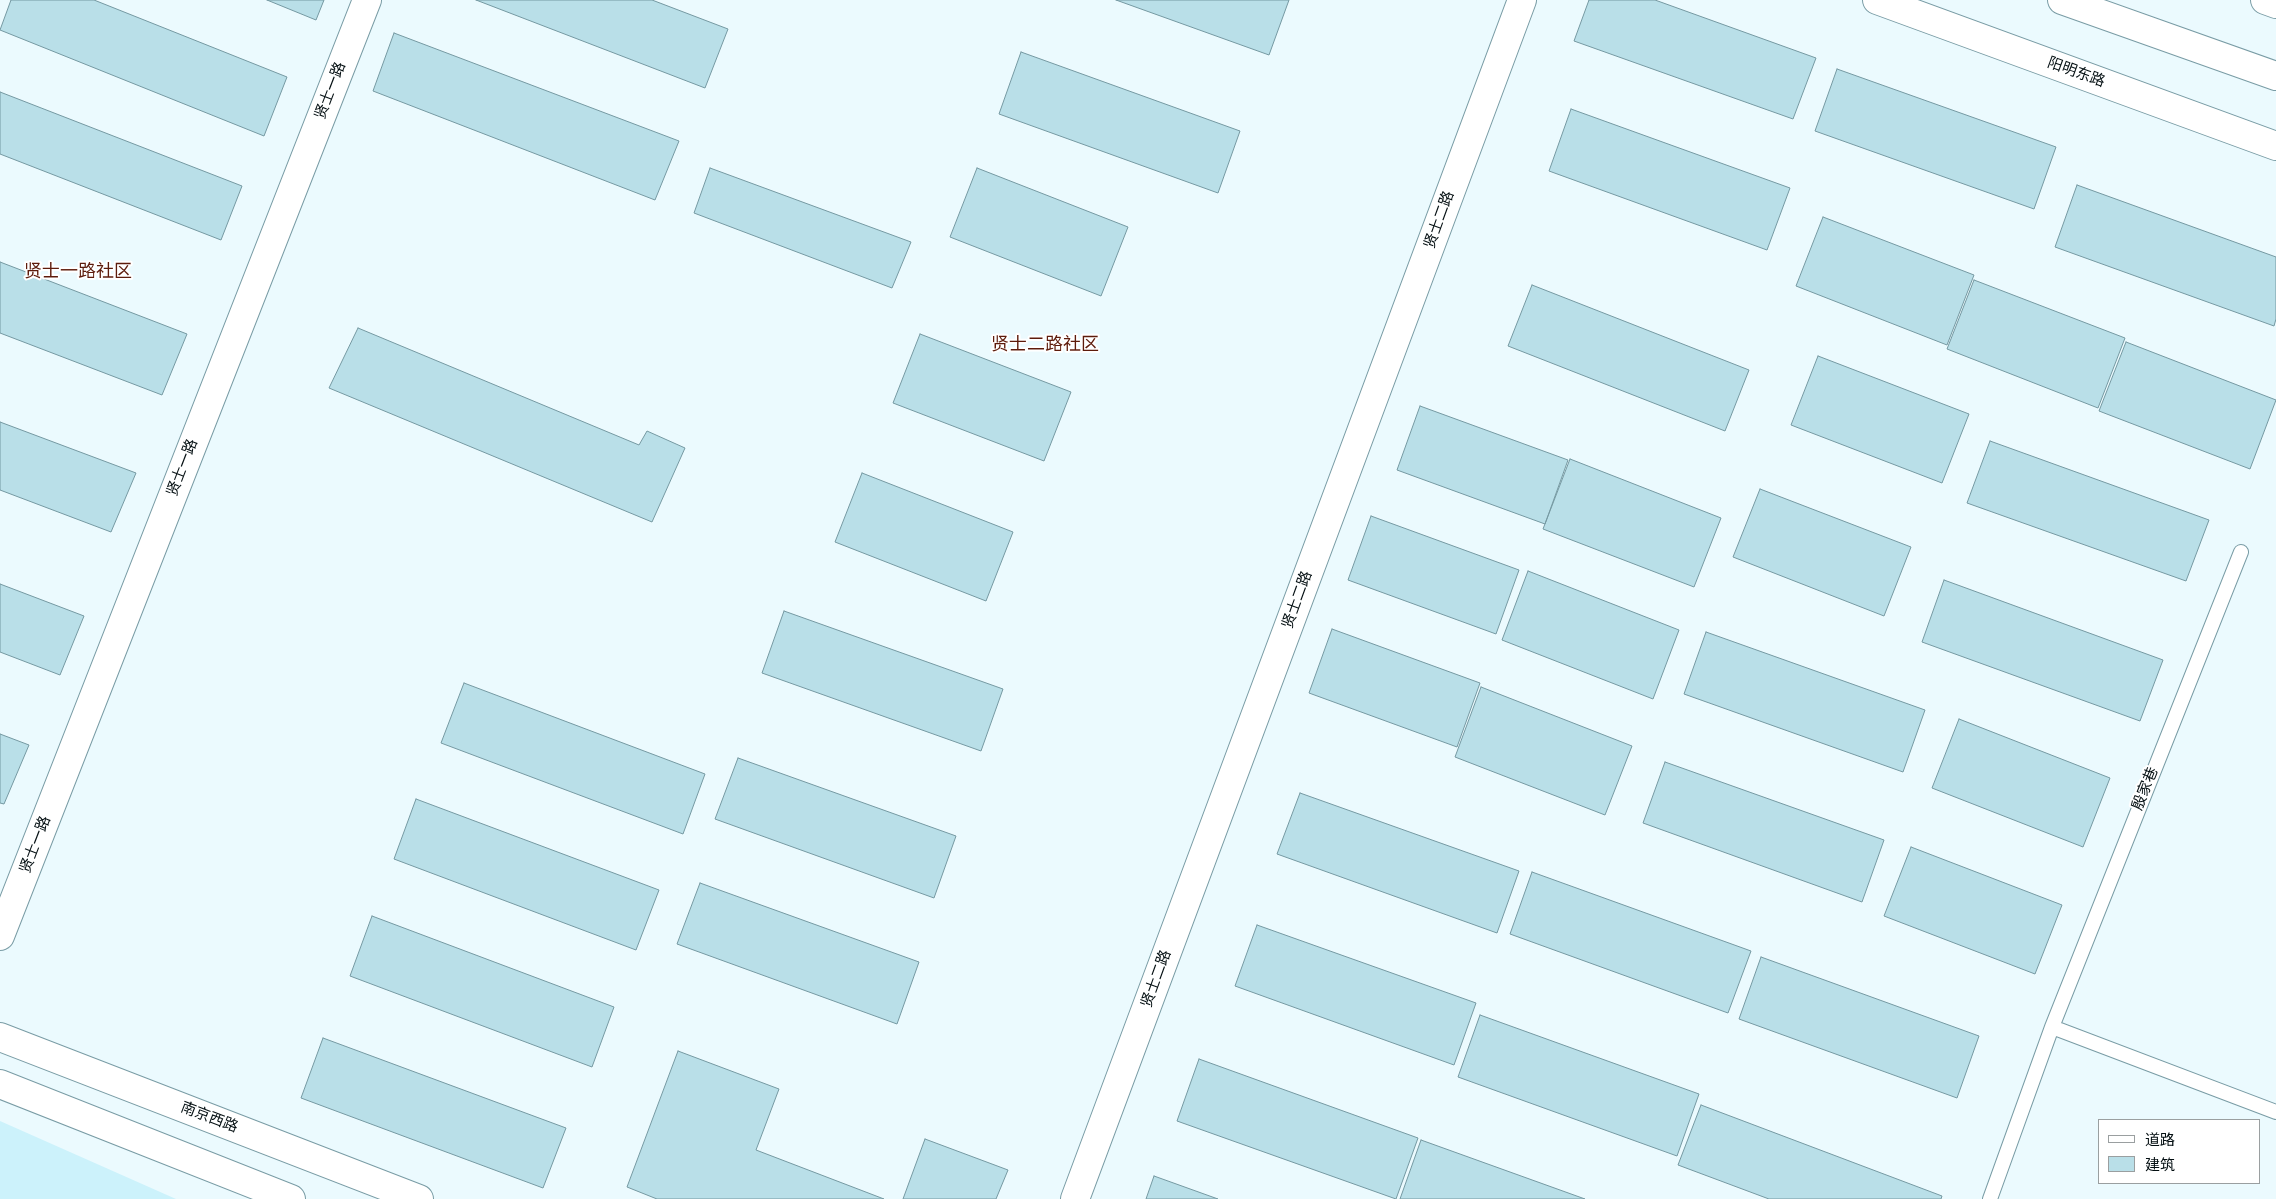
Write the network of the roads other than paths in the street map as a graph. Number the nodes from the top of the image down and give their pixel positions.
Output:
1 (366, 0) edge
2 (1522, 0) edge
3 (1877, 0) edge
4 (2062, 0) edge
5 (2265, 0) edge
6 (2276, 4) edge
7 (2276, 76) edge
8 (2276, 146) edge
9 (2241, 552) dead end
10 (0, 936) edge
11 (2052, 1027) junction
12 (0, 1037) edge
13 (0, 1084) edge
14 (2276, 1112) edge
15 (291, 1199) edge
16 (419, 1199) edge
17 (1075, 1199) edge
18 (1990, 1199) edge

1 - 10 street, 贤士一路
2 - 17 street, 贤士二路
3 - 8 street, 阳明东路
4 - 7 street
5 - 6 street
9 - 11 lane, 殷家巷
11 - 14 lane
11 - 18 lane, 殷家巷
12 - 16 street, 南京西路
13 - 15 street

